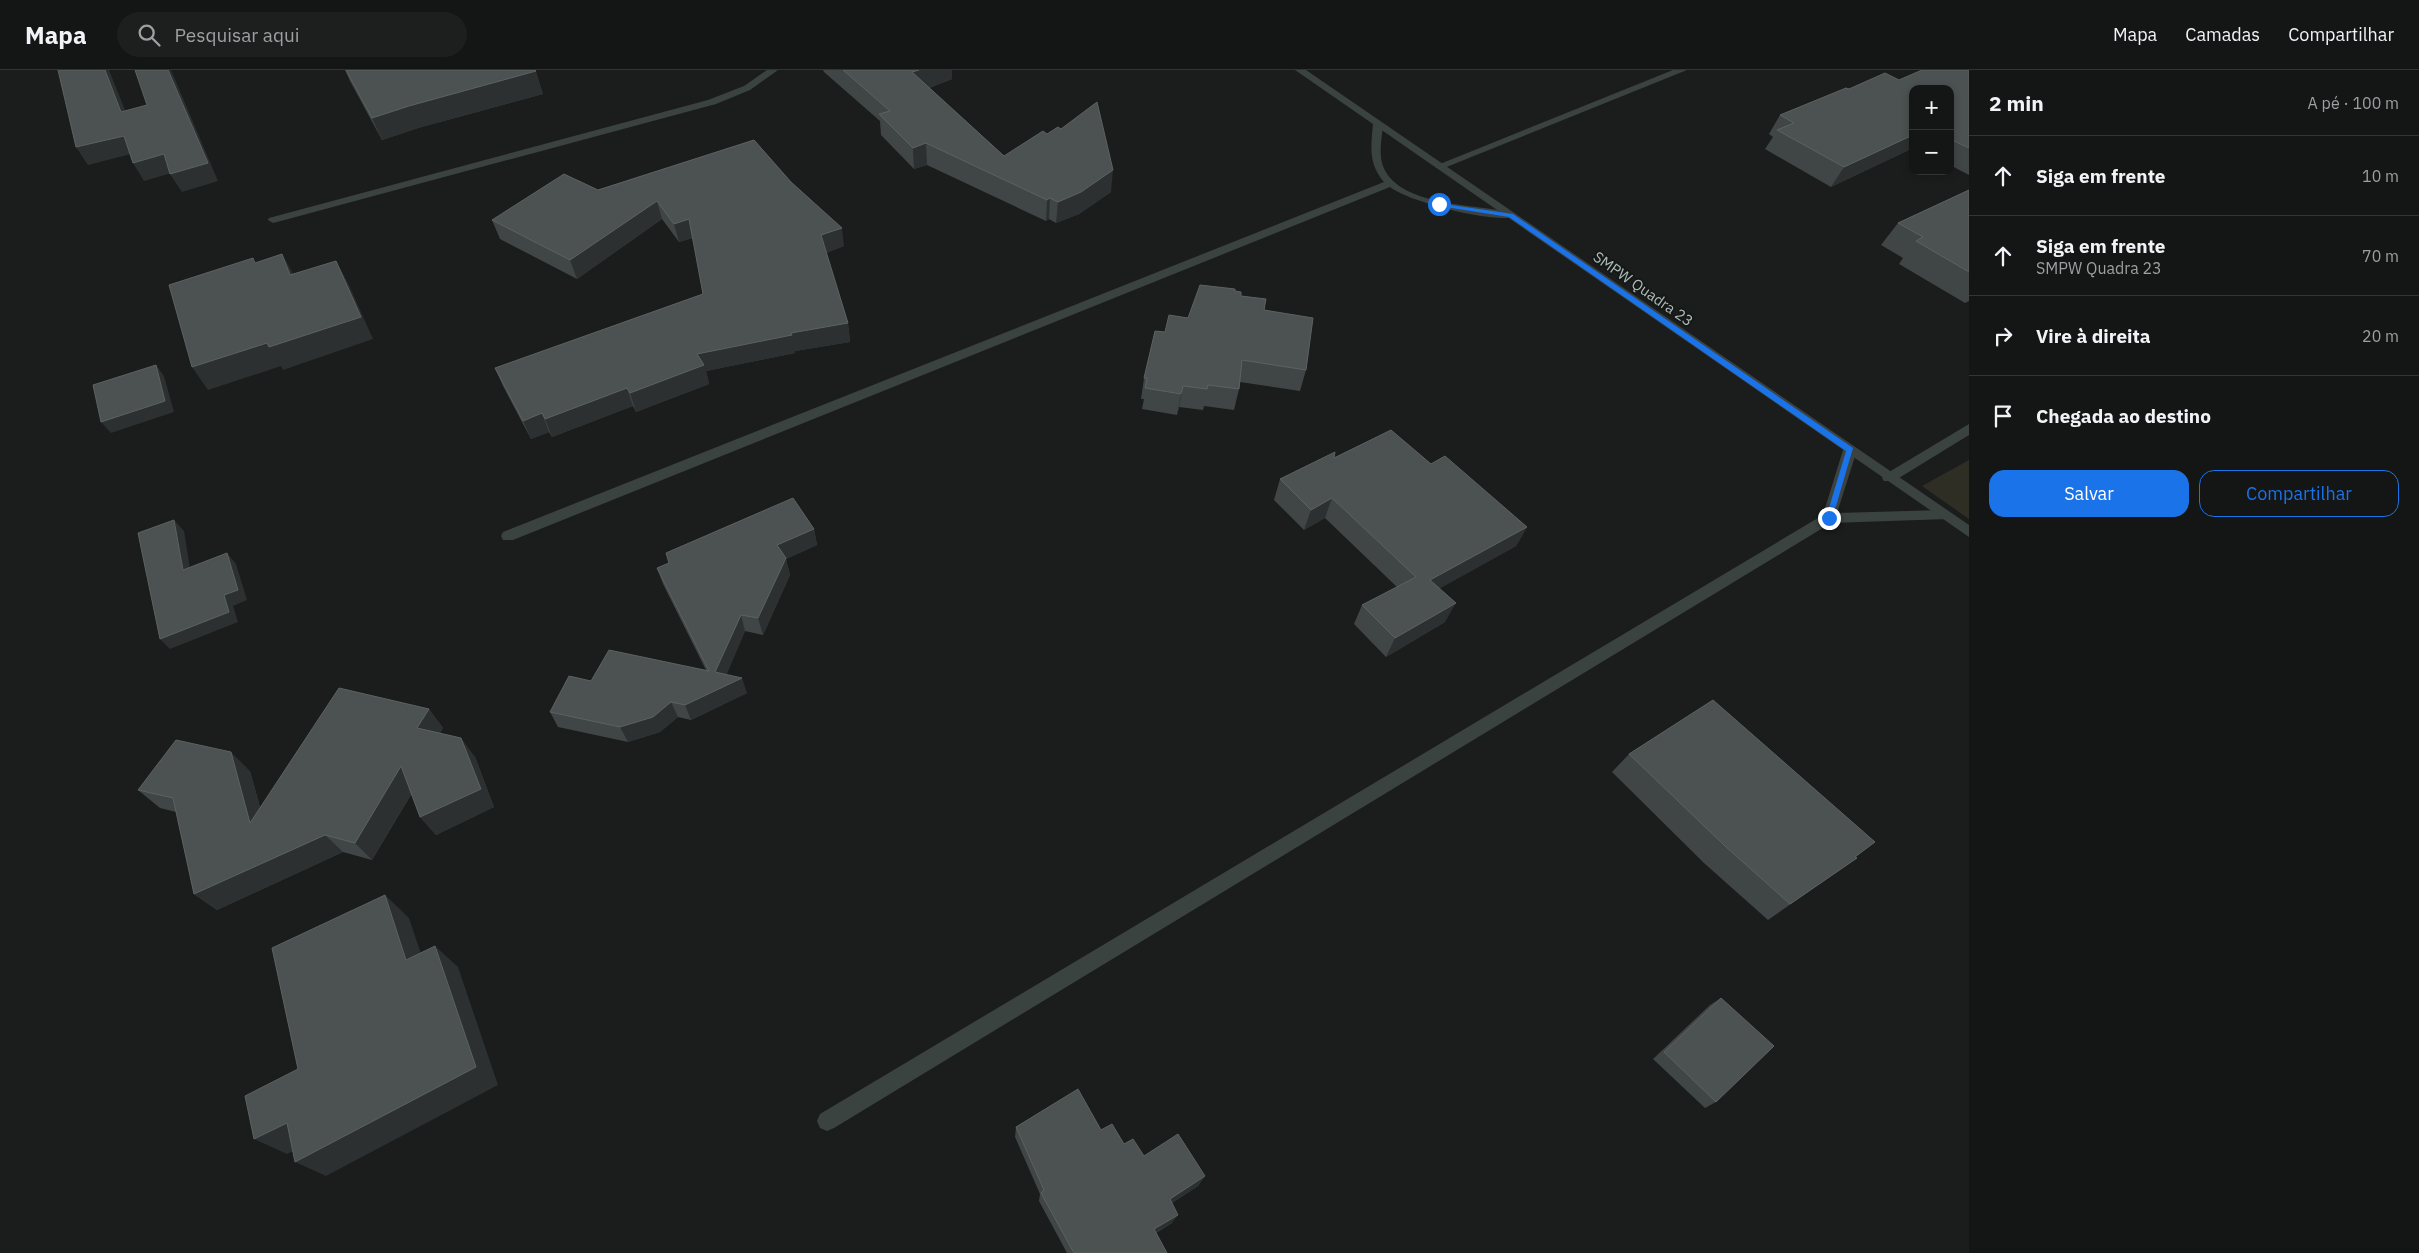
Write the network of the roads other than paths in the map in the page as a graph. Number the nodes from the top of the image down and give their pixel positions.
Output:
1 (773, 70) edge
2 (1300, 70) edge
3 (1682, 70) edge
4 (1378, 124) junction
5 (1440, 166) junction
6 (1391, 184) junction
7 (1510, 215) junction
8 (273, 220) dead end
9 (1969, 429) edge
10 (1850, 450) junction
11 (1889, 478) junction
12 (1943, 515) junction
13 (1829, 518) junction
14 (1969, 532) edge
15 (508, 536) dead end
16 (826, 1121) dead end

1 - 8 street
2 - 4 street, SMPW Quadra 23
3 - 5 street
4 - 5 street, SMPW Quadra 23
4 - 6 street
5 - 7 street, SMPW Quadra 23
6 - 7 street
6 - 15 street
7 - 10 street, SMPW Quadra 23
9 - 11 street
10 - 11 street, SMPW Quadra 23
10 - 13 street
11 - 12 street, SMPW Quadra 23
12 - 13 street
12 - 14 street, SMPW Quadra 23
13 - 16 street

